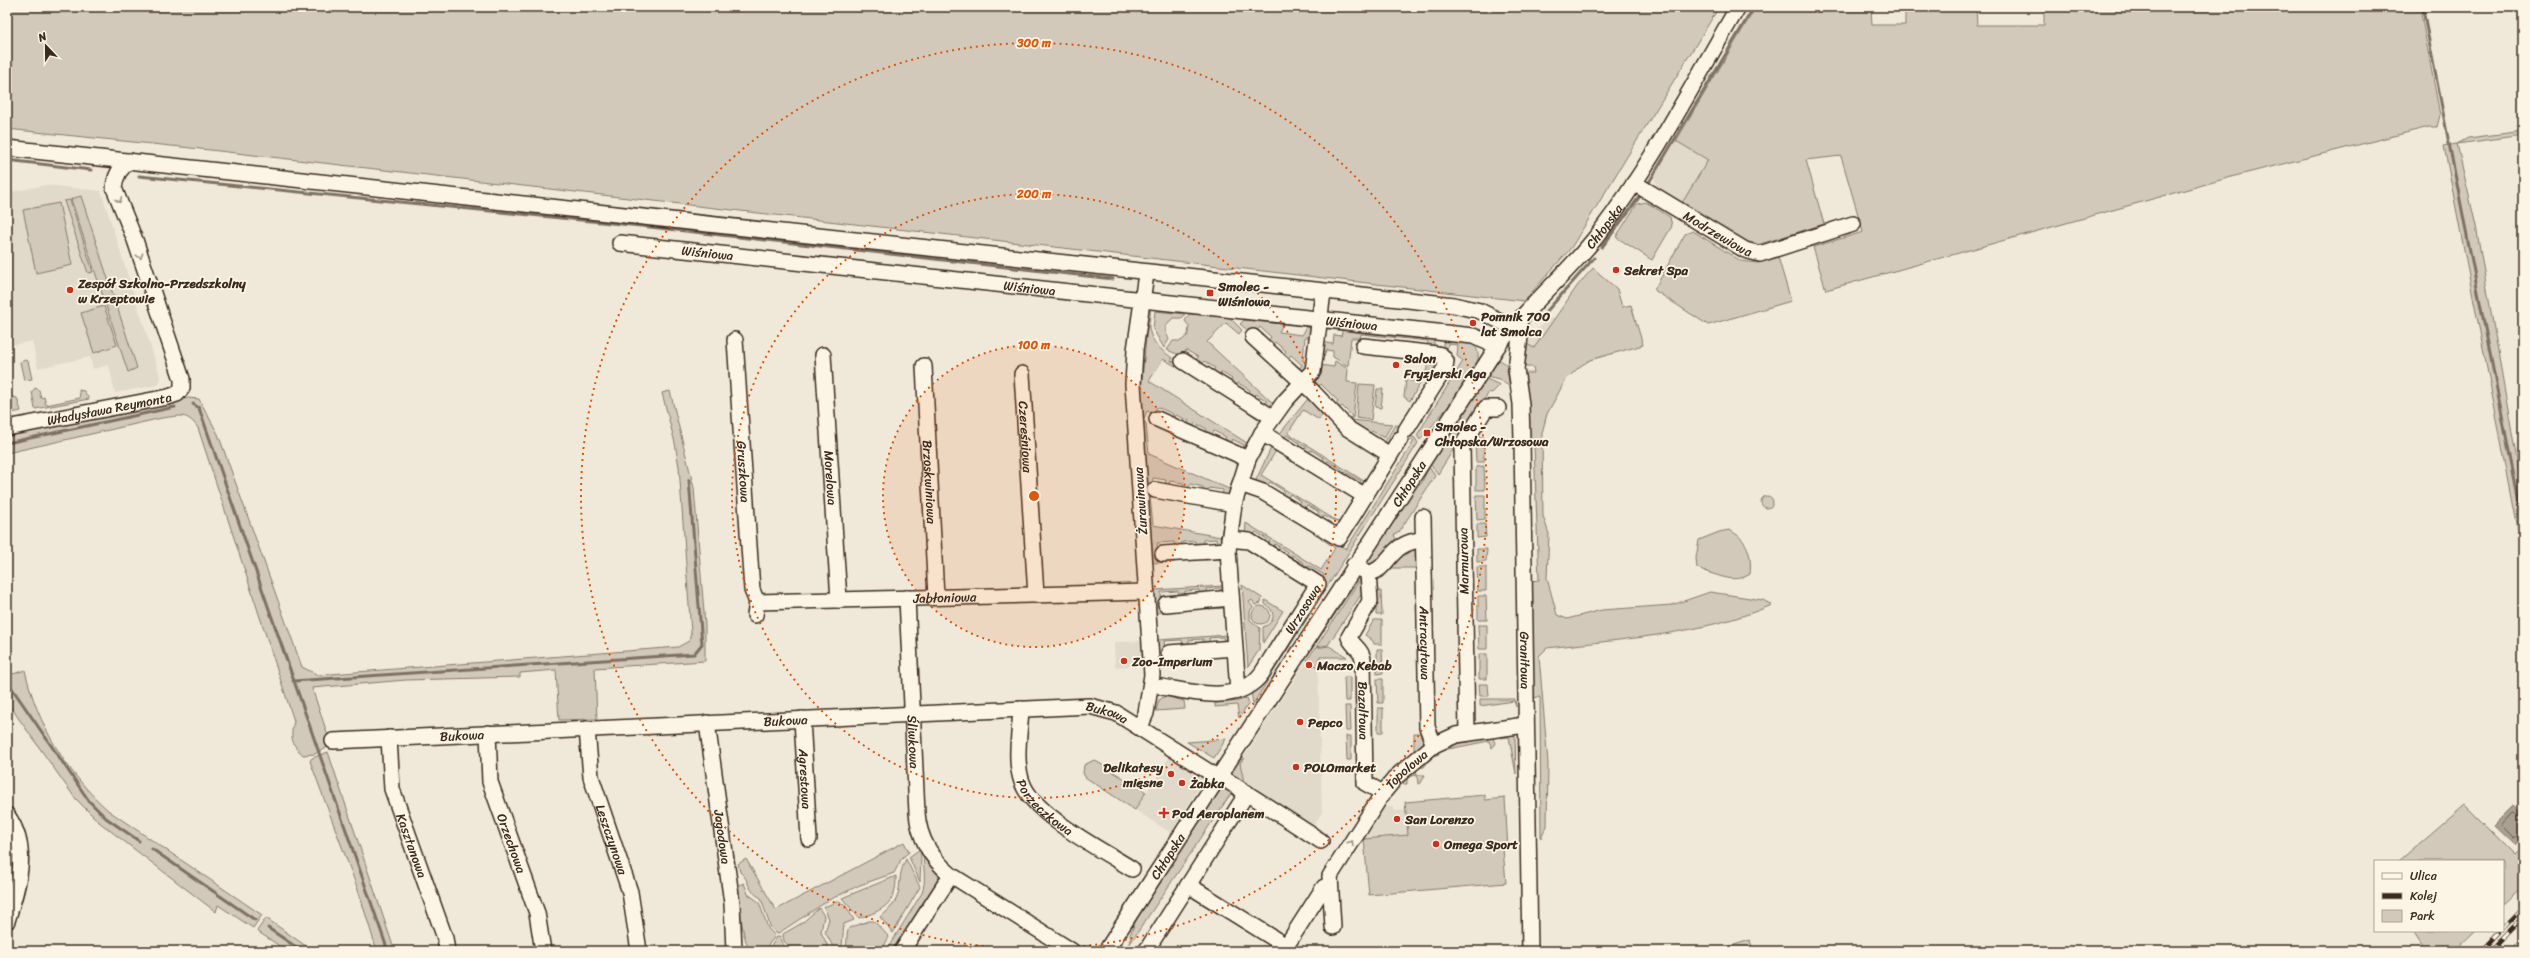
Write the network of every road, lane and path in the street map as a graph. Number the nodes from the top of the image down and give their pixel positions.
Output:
1 (1738, 7) edge
2 (7, 148) edge
3 (99, 158) junction
4 (130, 161) junction
5 (115, 180) junction
6 (1634, 183) junction
7 (1853, 224) dead end
8 (620, 243) dead end
9 (1146, 274) junction
10 (1323, 292) junction
11 (1142, 300) junction
12 (1320, 319) junction
13 (1516, 323) junction
14 (1445, 333) junction
15 (1253, 337) dead end
16 (735, 340) dead end
17 (1363, 346) dead end
18 (1494, 346) junction
19 (1437, 354) junction
20 (823, 356) dead end
21 (1183, 361) dead end
22 (924, 366) dead end
23 (1516, 369) junction
24 (1022, 374) dead end
25 (1303, 382) junction
26 (1498, 408) dead end
27 (1272, 417) junction
28 (1157, 419) dead end
29 (7, 428) edge
30 (1262, 433) junction
31 (1390, 456) junction
32 (1248, 459) junction
33 (1240, 484) junction
34 (1155, 490) dead end
35 (1365, 496) junction
36 (1234, 504) junction
37 (1423, 517) dead end
38 (1423, 540) junction
39 (1229, 545) junction
40 (1163, 554) dead end
41 (1354, 565) junction
42 (1368, 574) junction
43 (1146, 592) junction
44 (1036, 594) junction
45 (936, 597) junction
46 (907, 598) junction
47 (1231, 598) junction
48 (839, 600) junction
49 (1166, 604) dead end
50 (756, 608) joint
51 (1234, 648) junction
52 (1169, 653) dead end
53 (1162, 687) dead end
54 (1238, 691) junction
55 (1021, 709) junction
56 (913, 714) junction
57 (802, 718) junction
58 (707, 723) junction
59 (1525, 725) junction
60 (1140, 727) junction
61 (587, 729) junction
62 (1467, 733) junction
63 (488, 734) junction
64 (389, 738) junction
65 (333, 741) dead end
66 (1434, 746) junction
67 (1218, 776) junction
68 (1247, 793) junction
69 (1383, 793) junction
70 (7, 815) edge
71 (809, 839) dead end
72 (1321, 842) dead end
73 (1132, 869) dead end
74 (951, 874) junction
75 (1327, 881) junction
76 (1188, 884) junction
77 (7, 921) edge
78 (1332, 927) dead end
79 (1284, 949) edge
80 (447, 951) edge
81 (543, 951) edge
82 (639, 951) edge
83 (734, 951) edge
84 (902, 951) edge
85 (1072, 951) edge
86 (1106, 951) edge
87 (1146, 951) edge
88 (1530, 951) edge

1 - 6 street, Chłopska
2 - 3 street
3 - 4 street
3 - 5 street, Władysława Reymonta
4 - 5 street
4 - 9 street
5 -> 29 street, Władysława Reymonta
6 - 7 street, Modrzewiowa
6 - 13 street, Chłopska
8 - 11 street, Wiśniowa
9 - 10 street
9 - 11 street, Żurawinowa
10 - 12 street
10 - 13 street
11 - 12 street, Wiśniowa
11 - 43 street, Żurawinowa
12 - 14 street, Wiśniowa
12 - 25 street
13 - 18 street, Chłopska
13 - 23 street, Granitowa
14 - 18 street, Wiśniowa
14 - 19 street
15 - 25 street
16 - 50 street, Gruszkowa
17 - 19 street, Wiśniowa
18 - 23 street
18 - 41 street, Chłopska
19 - 31 street
20 - 48 street, Morelowa
21 - 27 street
22 - 45 street, Brzoskwiniowa
23 - 59 street, Granitowa
24 - 44 street, Czereśniowa
25 - 27 street
25 - 31 street
26 - 62 street, Marmurowa
27 - 30 street
28 - 32 street
30 - 32 street
30 - 35 street
31 - 35 street
32 - 33 street
33 - 35 street
33 - 36 street
34 - 36 street
36 - 39 street
37 - 38 street, Antracytowa
38 - 42 street
38 - 66 street, Antracytowa
39 - 40 street, Wrzosowa
39 - 47 street
39 - 54 street, Wrzosowa
41 - 42 street
41 - 67 street, Chłopska
42 - 69 street, Bazaltowa
43 - 44 street, Jabłoniowa
43 - 60 street, Żurawinowa
44 - 45 street, Jabłoniowa
45 - 46 street, Jabłoniowa
46 - 48 street, Jabłoniowa
46 - 56 street, Śliwkowa
47 - 49 street
47 - 51 street
48 - 50 street, Jabłoniowa
51 - 52 street
51 - 54 street
53 - 54 street, Wrzosowa
55 - 56 street, Bukowa
55 - 60 street, Bukowa
55 - 73 street, Porzeczkowa
56 - 57 street, Bukowa
56 - 74 street, Śliwkowa
57 - 58 street, Bukowa
57 - 71 street, Agrestowa
58 - 61 street, Bukowa
58 - 83 street, Jagodowa
59 - 62 street, Topolowa
59 - 88 street, Granitowa
60 - 67 street, Bukowa
61 - 63 street, Bukowa
61 - 82 street, Leszczynowa
62 - 66 street, Topolowa
63 - 64 street, Bukowa
63 - 81 street, Orzechowa
64 - 65 street, Bukowa
64 - 80 street, Kasztanowa
66 - 69 street, Topolowa
67 - 68 street, Bukowa
67 - 86 street, Chłopska
68 - 72 street, Bukowa
68 - 76 street
75 -> 69 street, Topolowa
70 - 77 street
74 - 84 street
74 - 85 street, Śliwkowa
75 - 78 street
75 - 79 street, Topolowa
76 - 79 street, Topolowa
76 - 87 street

